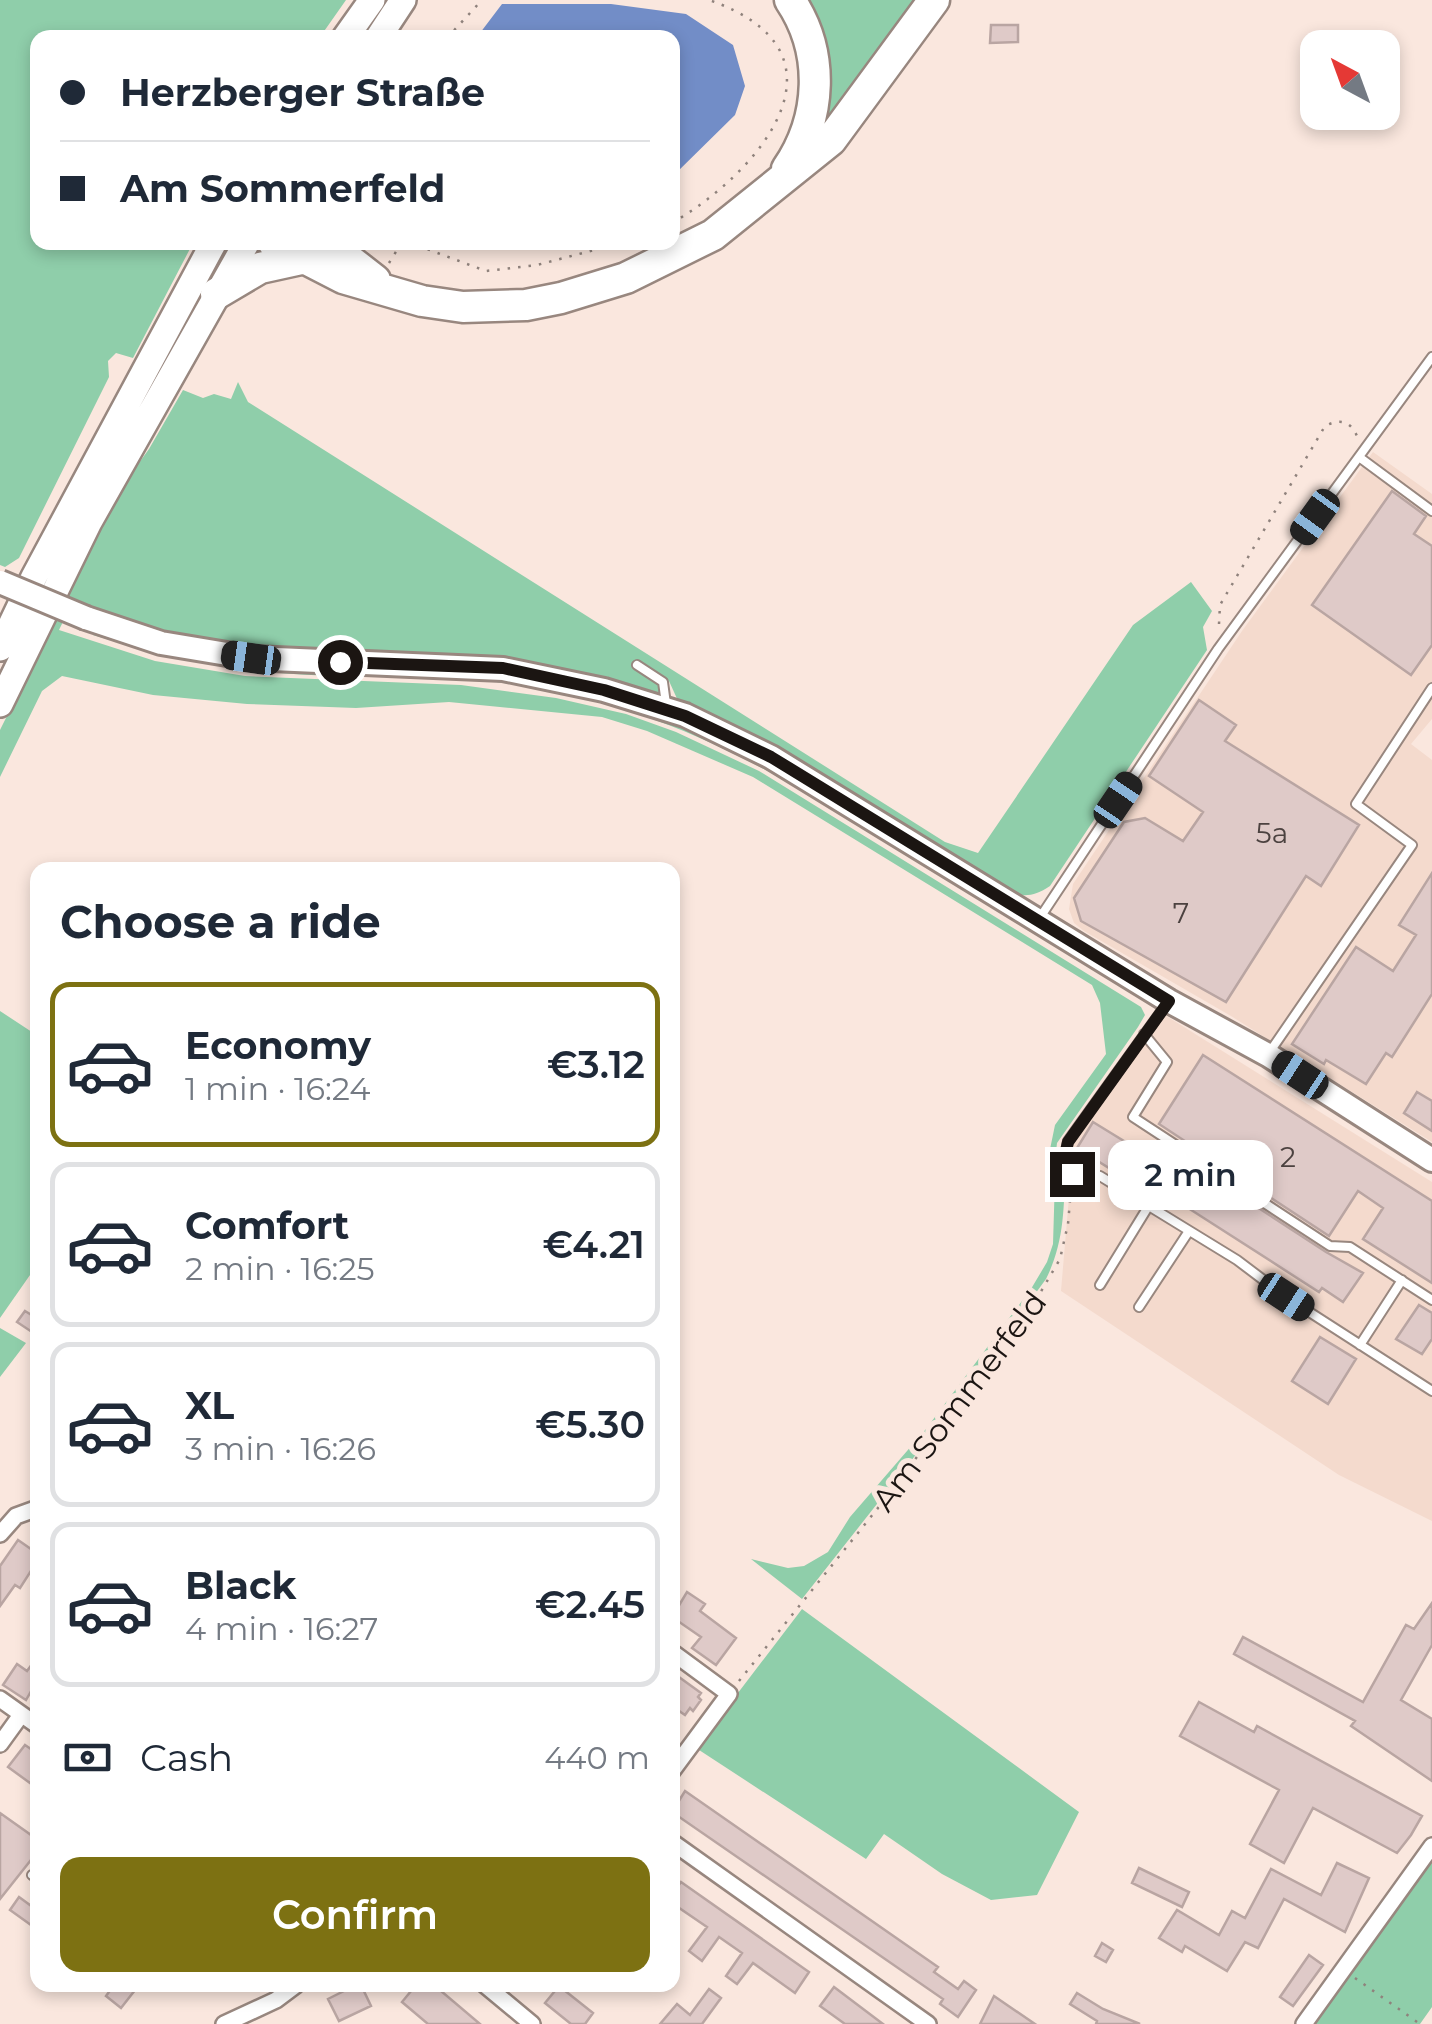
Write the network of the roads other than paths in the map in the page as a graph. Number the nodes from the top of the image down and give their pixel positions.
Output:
1 (372, 0) edge
2 (403, 0) edge
3 (790, 0) edge
4 (934, 0) edge
5 (351, 30) edge
6 (383, 30) edge
7 (776, 184) junction
8 (210, 250) edge
9 (242, 250) edge
10 (313, 251) edge
11 (216, 294) junction
12 (1432, 357) edge
13 (1360, 456) junction
14 (1432, 511) edge
15 (0, 582) edge
16 (0, 648) edge
17 (637, 666) dead end
18 (1432, 688) edge
19 (0, 704) edge
20 (665, 708) junction
21 (1039, 920) junction
22 (1169, 1001) junction
23 (1144, 1034) junction
24 (1268, 1055) junction
25 (1183, 1150) junction
26 (1432, 1160) edge
27 (1072, 1174) road end
28 (1100, 1176) dead end
29 (1148, 1207) junction
30 (1188, 1231) junction
31 (1402, 1280) junction
32 (1100, 1285) dead end
33 (1432, 1300) edge
34 (1139, 1307) dead end
35 (1360, 1345) junction
36 (1432, 1391) edge
37 (30, 1511) edge
38 (0, 1534) edge
39 (680, 1658) edge
40 (0, 1698) edge
41 (21, 1715) junction
42 (30, 1721) edge
43 (0, 1744) edge
44 (680, 1760) edge
45 (1432, 1846) edge
46 (680, 1848) edge
47 (287, 1992) edge
48 (493, 1992) edge
49 (224, 2024) edge
50 (532, 2024) edge
51 (928, 2024) edge
52 (1304, 2024) edge

1 - 5 main road
2 - 6 main road
3 - 7 highway
4 - 7 highway
7 - 10 highway
8 - 16 main road
9 - 11 main road
10 - 11 highway
11 - 19 main road
12 - 13 lane
13 - 14 lane
13 - 21 lane
15 - 20 main road, bridge
17 - 20 lane
18 - 24 lane
20 - 21 main road
21 - 22 main road
22 - 23 lane
22 - 24 main road
23 - 25 lane
23 - 27 lane
24 - 26 main road
25 - 29 lane
25 - 31 lane
28 - 29 lane
29 - 30 lane
29 - 32 lane
30 - 34 lane
30 - 35 lane
31 - 33 lane
31 - 35 lane
35 - 36 lane
37 - 38 street
39 - 44 street
40 - 41 street
41 - 42 street
41 - 43 street
45 - 52 street
46 - 51 street
47 - 49 street
48 - 50 street

